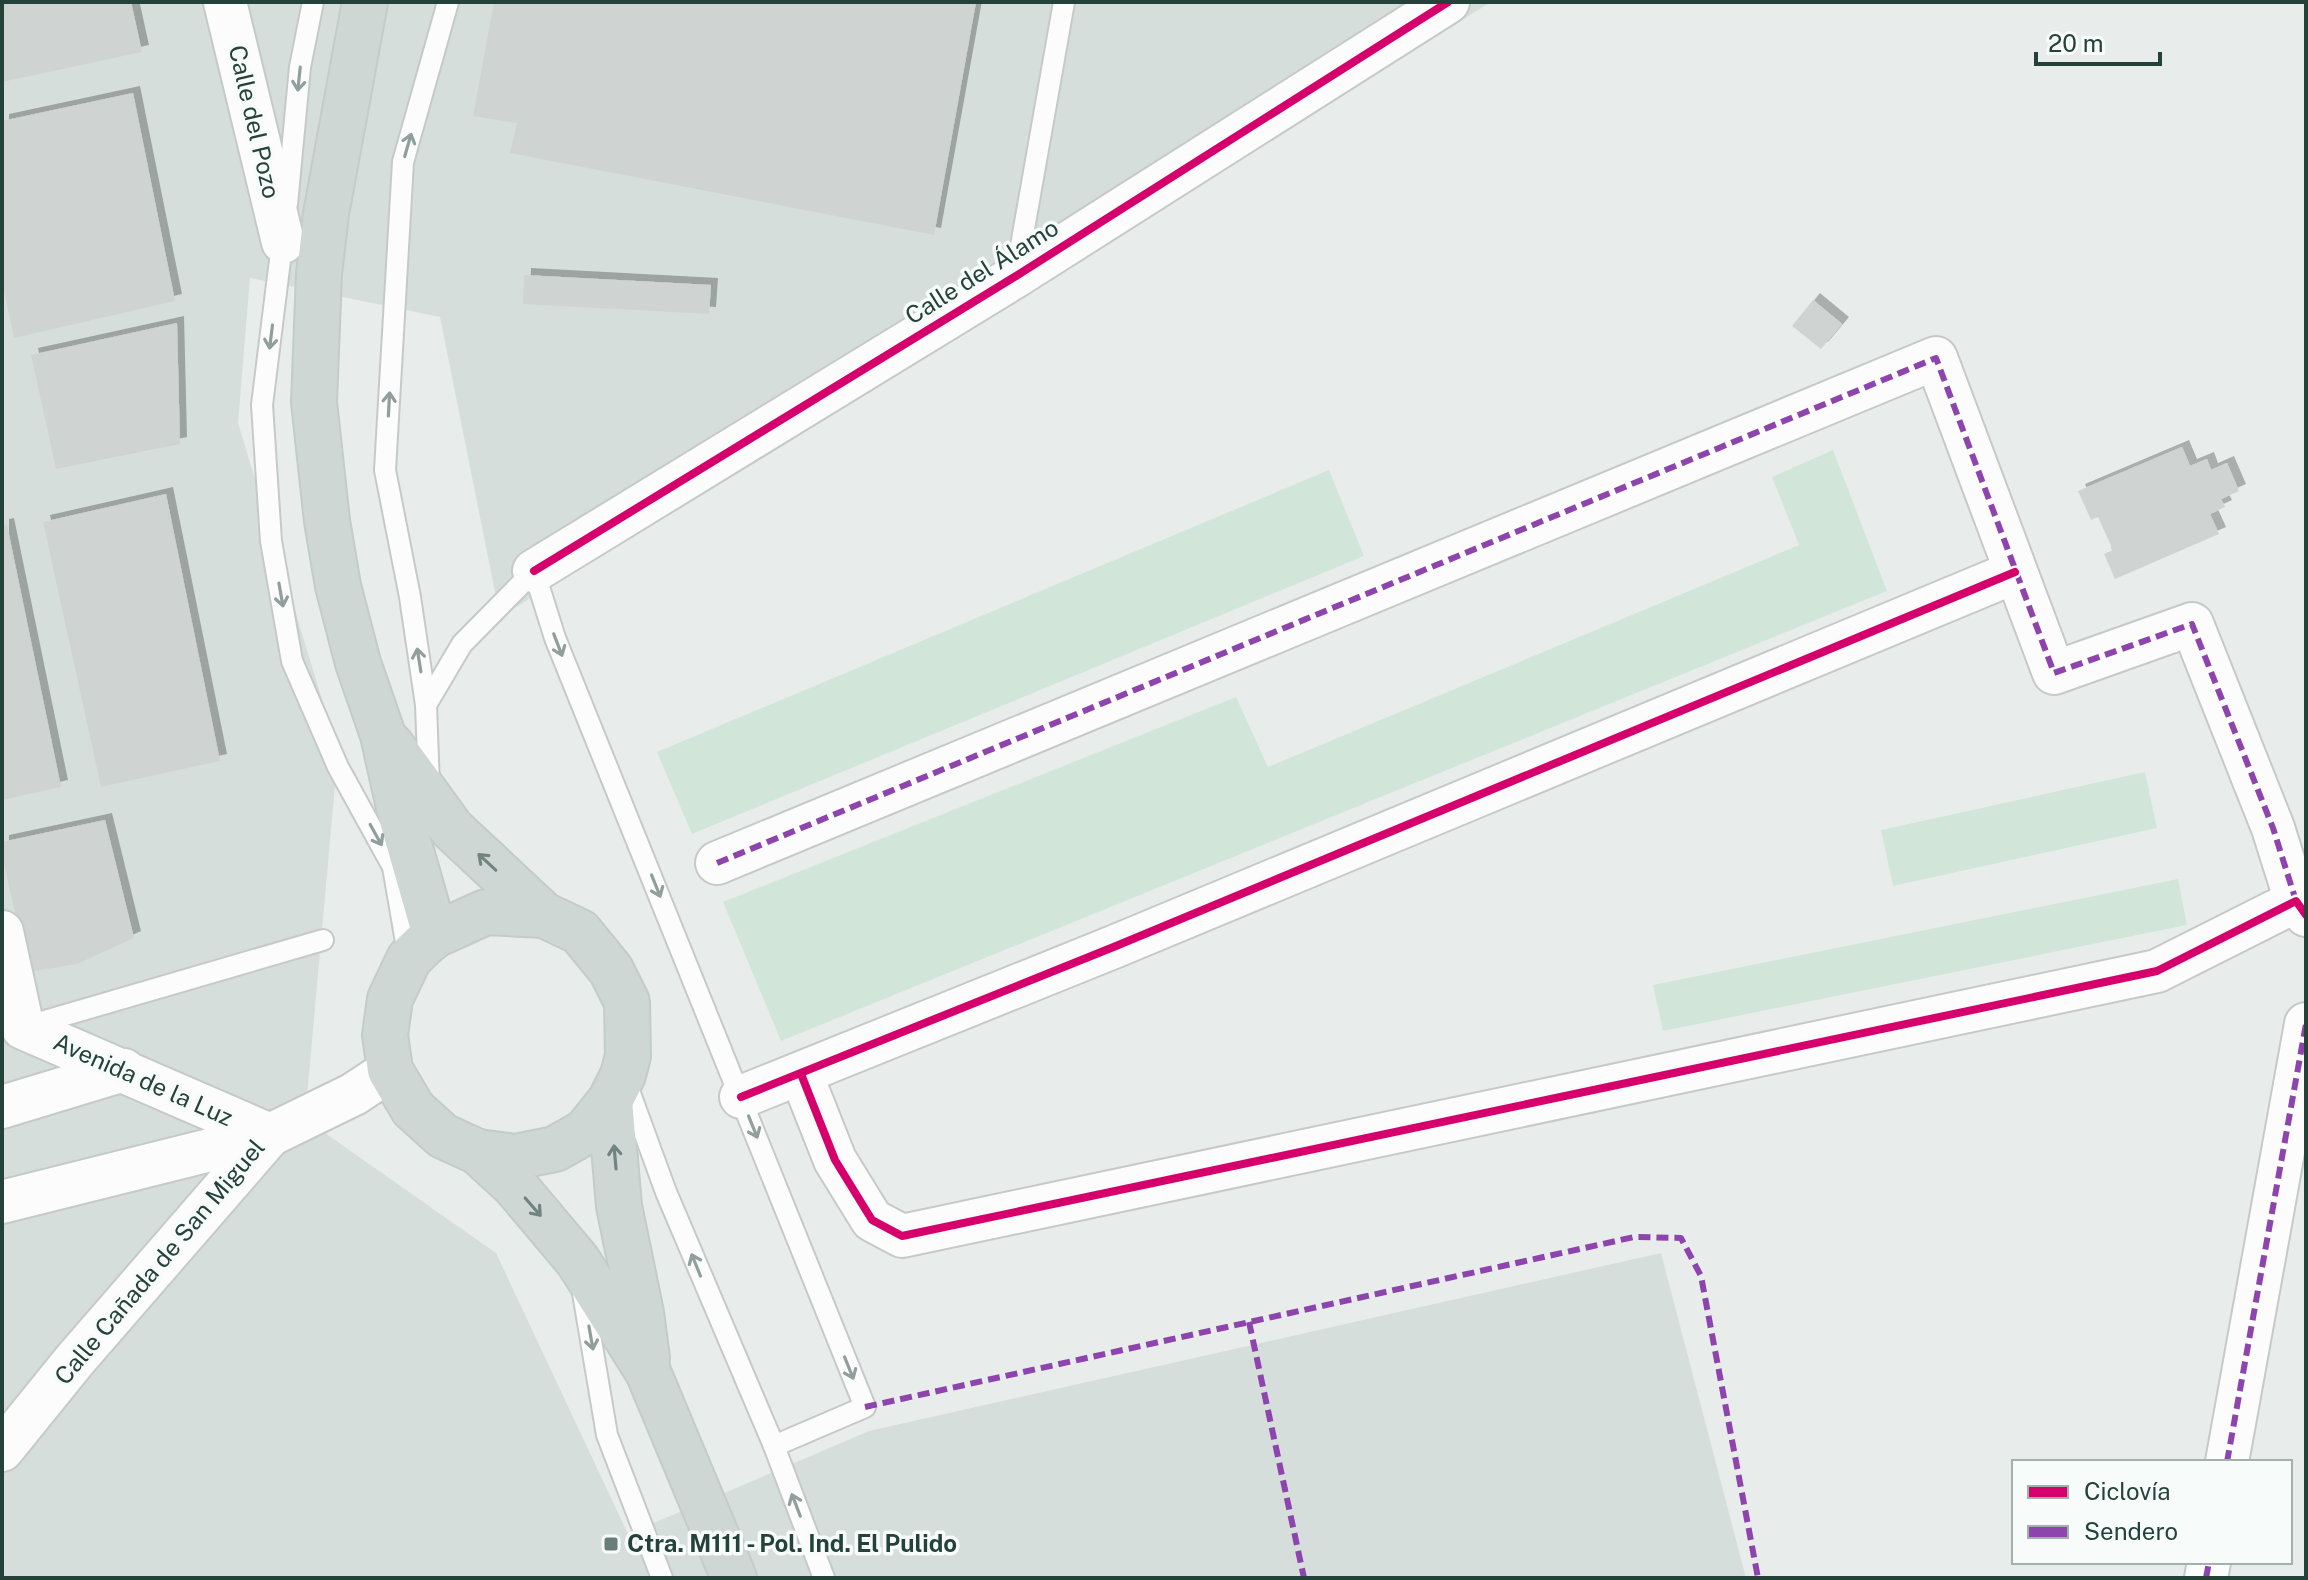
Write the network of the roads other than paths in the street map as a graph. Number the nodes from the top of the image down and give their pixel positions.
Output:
1 (225, 2) edge
2 (313, 2) edge
3 (365, 2) edge
4 (448, 2) edge
5 (1064, 2) edge
6 (1448, 2) edge
7 (283, 242) junction
8 (1016, 276) junction
9 (534, 571) junction
10 (2015, 572) junction
11 (426, 705) junction
12 (383, 735) junction
13 (429, 794) junction
14 (717, 863) dead end
15 (2301, 908) edge
16 (544, 915) junction
17 (2, 932) edge
18 (323, 940) dead end
19 (422, 947) junction
20 (2306, 1024) edge
21 (23, 1028) junction
22 (124, 1070) junction
23 (390, 1070) junction
24 (801, 1074) junction
25 (617, 1088) junction
26 (741, 1097) junction
27 (2, 1107) edge
28 (270, 1135) junction
29 (478, 1152) junction
30 (2, 1202) edge
31 (578, 1261) junction
32 (648, 1372) junction
33 (774, 1446) junction
34 (2, 1450) edge
35 (2227, 1460) edge
36 (662, 1578) edge
37 (734, 1578) edge
38 (824, 1578) edge

1 - 7 street, Calle del Pozo
2 -> 7 lane
3 - 12 main road
11 -> 4 lane
5 - 8 lane
6 - 8 street, Calle del Álamo
7 -> 19 lane
8 - 9 street, Calle del Álamo
9 - 11 lane
9 -> 26 lane
10 - 14 street
10 - 15 street
10 - 24 street
11 - 13 lane
12 - 13 main road
12 - 19 main road
16 -> 13 main road
15 - 24 street
16 - 19 main road
16 - 25 main road
17 - 21 street, Avenida de la Luz
18 - 21 lane
19 - 23 main road
20 - 35 street
21 - 22 street, Avenida de la Luz
22 - 27 street
22 - 28 street, Avenida de la Luz
23 - 28 street
23 - 29 main road
24 - 26 street
25 - 29 main road
32 -> 25 main road
33 -> 25 lane
26 -> 33 lane
28 - 30 street, Calle Cañada de San Miguel
28 - 34 street, Calle Cañada de San Miguel
29 -> 31 main road
31 - 32 main road
31 -> 36 lane
32 - 37 main road
38 -> 33 lane

